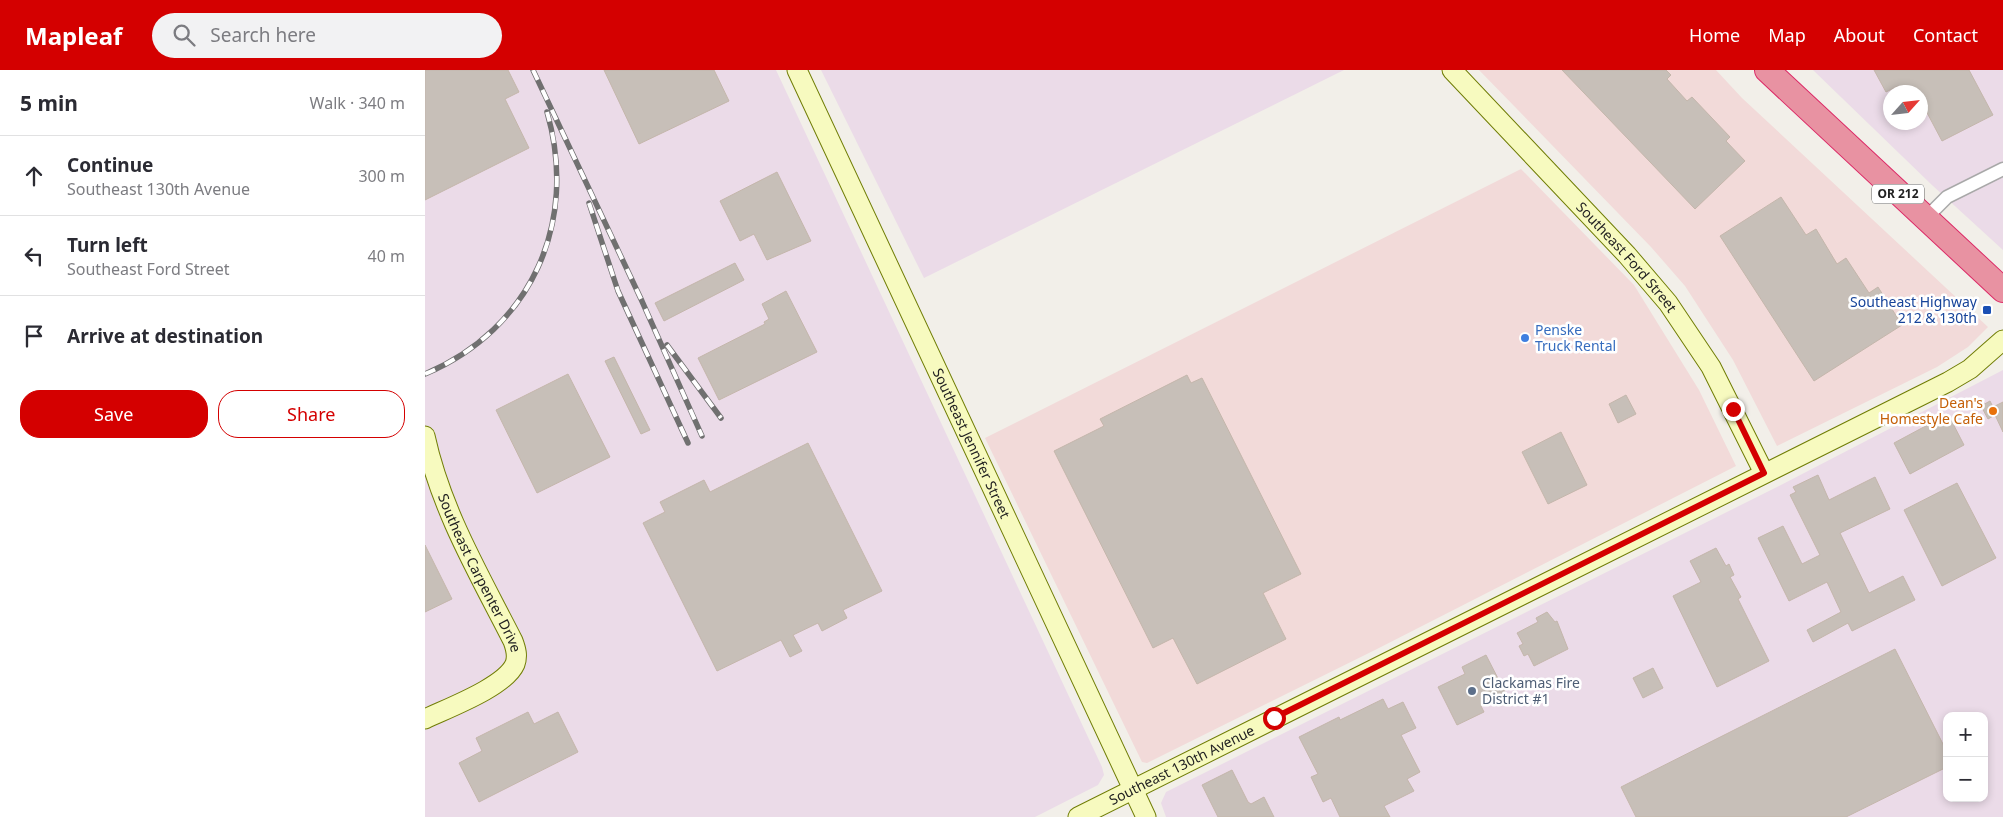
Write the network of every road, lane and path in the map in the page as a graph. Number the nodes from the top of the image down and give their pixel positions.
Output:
1 (797, 70) edge
2 (1452, 70) edge
3 (1767, 70) edge
4 (2003, 169) edge
5 (1925, 219) junction
6 (2003, 290) edge
7 (2003, 340) edge
8 (425, 436) edge
9 (1764, 473) junction
10 (425, 719) edge
11 (1133, 789) junction
12 (1077, 817) edge
13 (1146, 817) edge

1 - 11 street, Southeast Jennifer Street
2 - 9 street, Southeast Ford Street
3 - 5 highway, OR 212
4 - 5 street
5 - 6 highway, OR 212
7 - 9 street, Southeast 130th Avenue
8 - 10 street, Southeast Carpenter Drive
9 - 11 street, Southeast 130th Avenue
11 - 12 street, Southeast 130th Avenue
11 - 13 street, Southeast Jennifer Street

